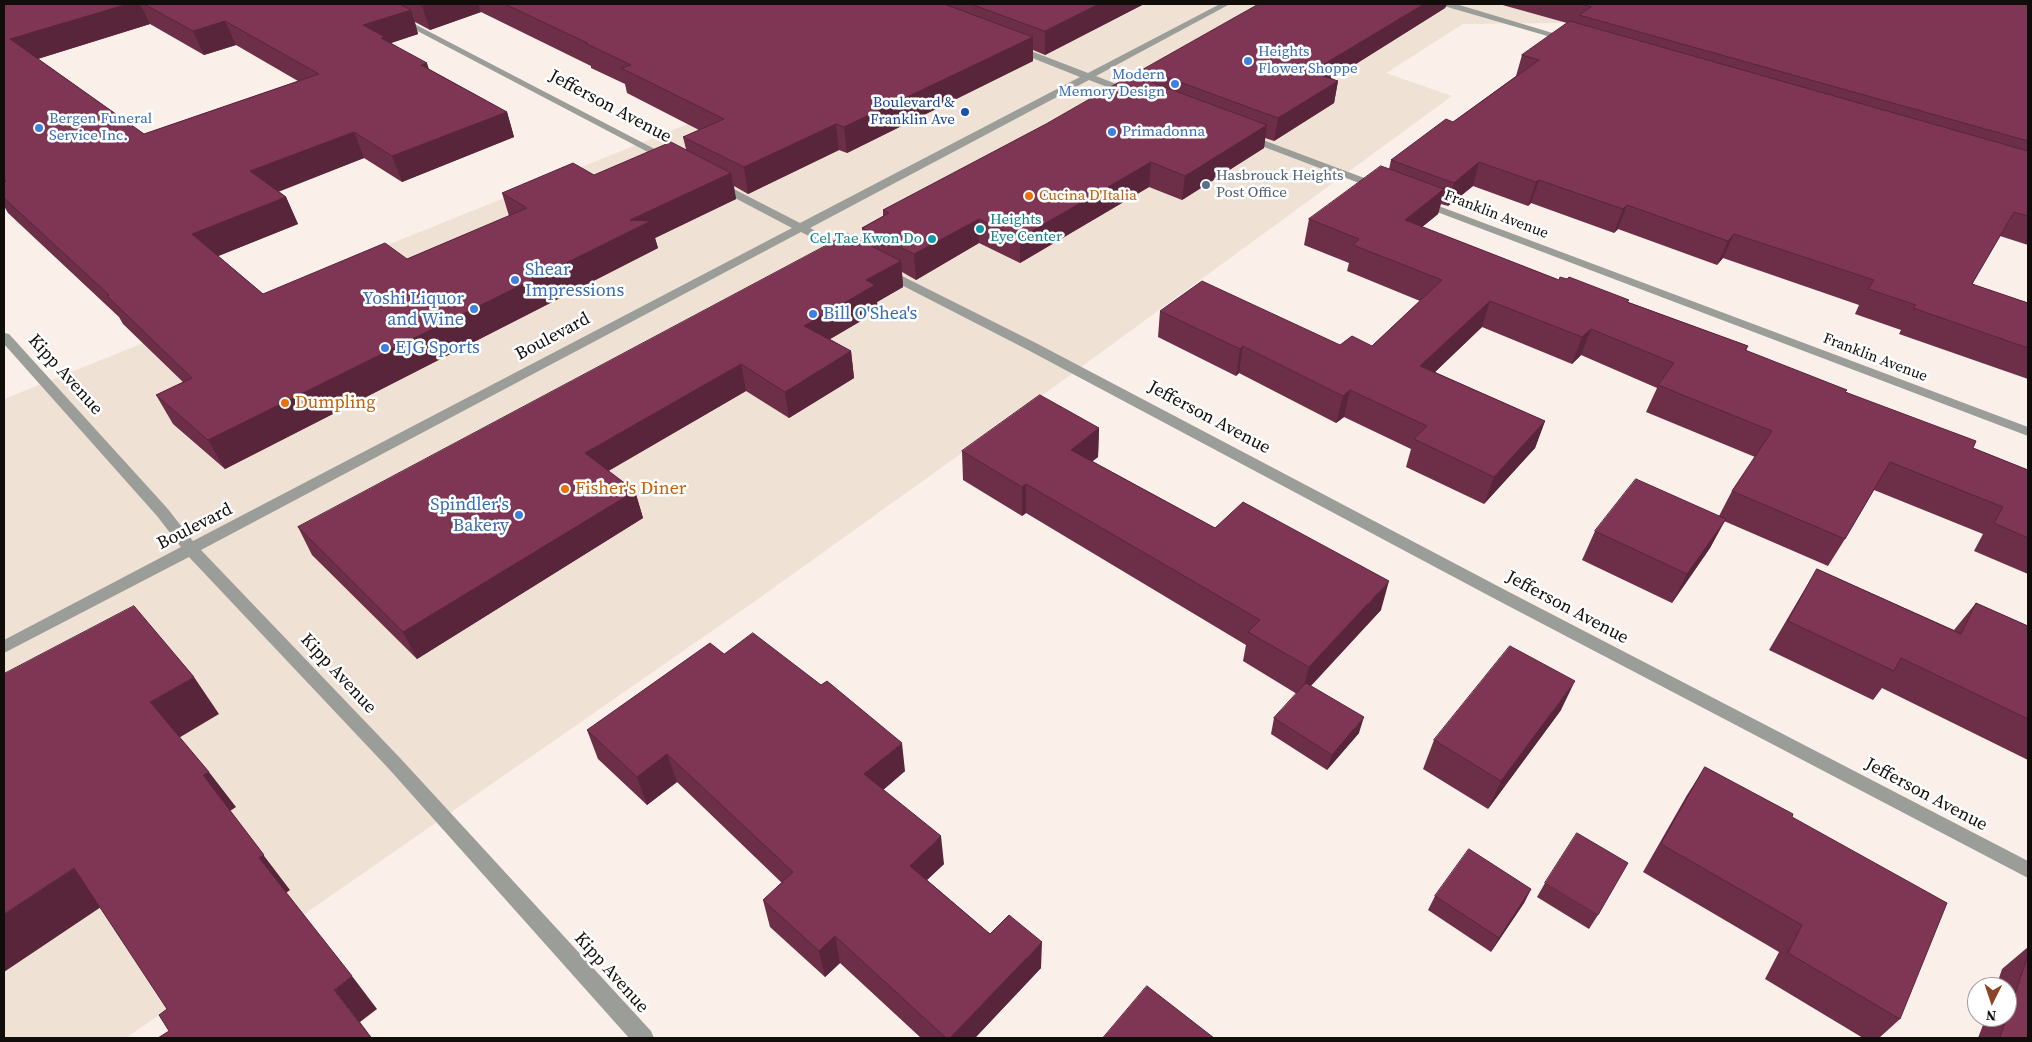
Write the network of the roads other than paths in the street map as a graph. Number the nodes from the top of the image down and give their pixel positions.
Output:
1 (370, 4) edge
2 (1226, 4) edge
3 (1447, 4) edge
4 (1521, 13) dead end
5 (1509, 22) junction
6 (1002, 43) edge
7 (1583, 43) edge
8 (1086, 76) junction
9 (1145, 98) edge
10 (1236, 133) edge
11 (679, 164) edge
12 (706, 178) edge
13 (1391, 191) edge
14 (1409, 198) edge
15 (801, 227) junction
16 (4, 336) edge
17 (2028, 432) edge
18 (192, 550) junction
19 (4, 647) edge
20 (2028, 870) edge
21 (642, 1038) edge

1 - 11 street, Jefferson Avenue
2 - 8 street, Boulevard
3 - 5 street
4 - 5 street
5 - 7 street
6 - 8 street
8 - 9 street
8 - 15 street, Boulevard
10 - 13 street
12 - 15 street, Jefferson Avenue
14 - 17 street, Franklin Avenue
15 - 18 street, Boulevard
15 - 20 street, Jefferson Avenue
16 - 18 street, Kipp Avenue
18 - 19 street, Boulevard
18 - 21 street, Kipp Avenue

